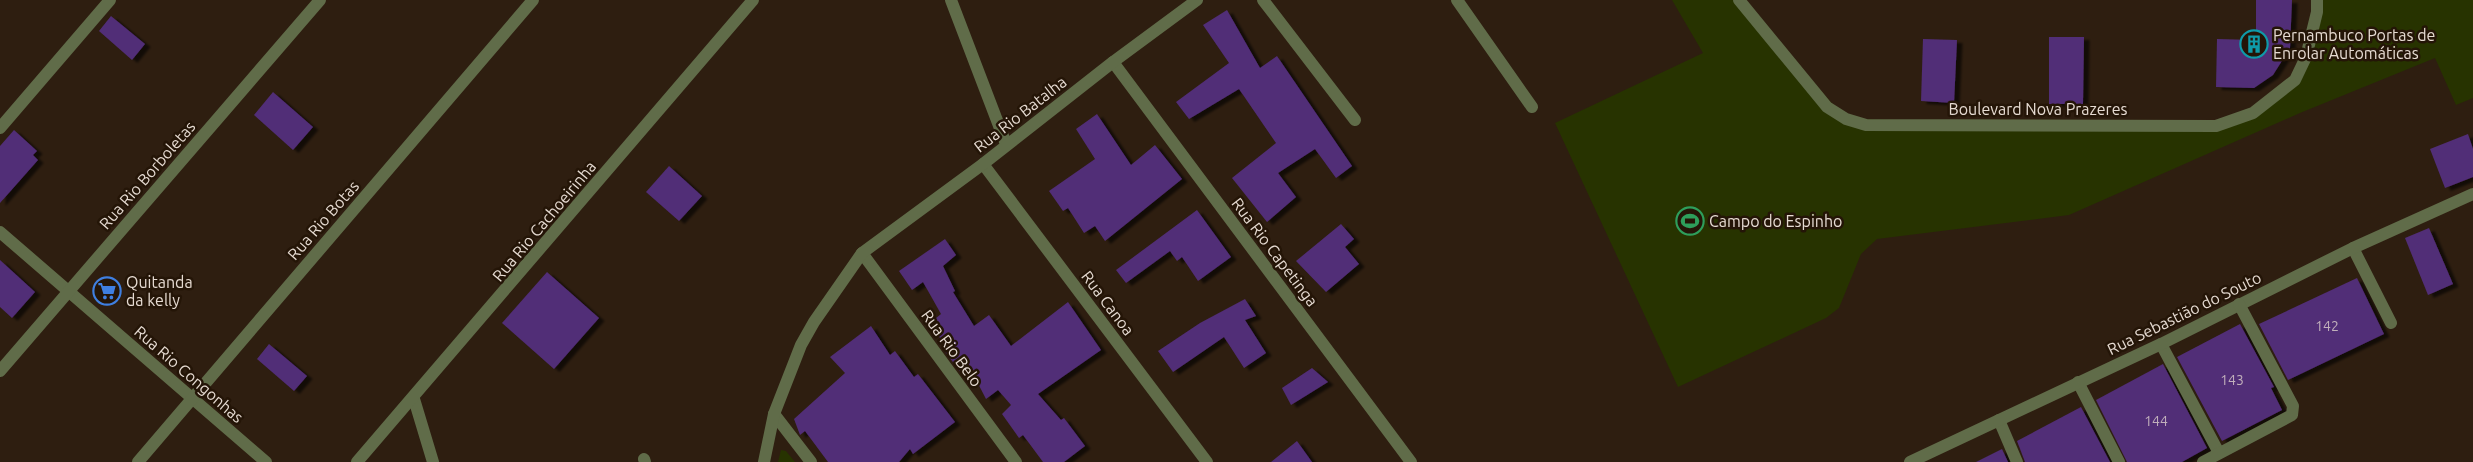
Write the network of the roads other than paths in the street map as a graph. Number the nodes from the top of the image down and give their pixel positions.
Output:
1 (110, 0) edge
2 (320, 0) edge
3 (533, 0) edge
4 (753, 0) edge
5 (951, 0) edge
6 (1197, 0) edge
7 (1263, 0) edge
8 (1457, 0) edge
9 (1739, 0) edge
10 (2317, 0) edge
11 (1113, 62) junction
12 (1532, 107) dead end
13 (1355, 120) dead end
14 (0, 128) edge
15 (1006, 144) junction
16 (984, 164) junction
17 (2473, 194) edge
18 (0, 232) edge
19 (2353, 248) junction
20 (862, 253) junction
21 (69, 292) junction
22 (2239, 304) junction
23 (2391, 323) dead end
24 (2161, 344) junction
25 (0, 372) edge
26 (2078, 382) junction
27 (192, 399) junction
28 (414, 399) junction
29 (774, 414) junction
30 (1999, 420) junction
31 (2219, 453) junction
32 (138, 462) edge
33 (266, 462) edge
34 (358, 462) edge
35 (433, 462) edge
36 (764, 462) edge
37 (811, 462) edge
38 (1016, 462) edge
39 (1207, 462) edge
40 (1411, 462) edge
41 (1910, 462) edge
42 (2016, 462) edge
43 (2119, 462) edge
44 (2203, 462) edge

1 - 14 street
2 - 21 street, Rua Rio Borboletas
3 - 27 street, Rua Rio Botas
4 - 28 street, Rua Rio Cachoeirinha
5 - 15 street
6 - 11 street, Rua Rio Batalha
7 - 13 street
8 - 12 street
9 - 10 street, Boulevard Nova Prazeres
11 - 15 street, Rua Rio Batalha
11 - 40 street, Rua Rio Capetinga
15 - 16 street, Rua Rio Batalha
16 - 20 street, Rua Rio Batalha
16 - 39 street, Rua Canoa
17 - 19 street, Rua Sebastião do Souto
18 - 21 street, Rua Rio Congonhas
19 - 22 street, Rua Sebastião do Souto
19 - 23 street
20 - 29 street, Rua Rio Batalha
20 - 38 street, Rua Rio Belo
21 - 25 street, Rua Rio Borboletas
21 - 27 street, Rua Rio Congonhas
22 - 24 street, Rua Sebastião do Souto
22 - 31 street
24 - 26 street, Rua Sebastião do Souto
24 - 31 street
26 - 30 street, Rua Sebastião do Souto
26 - 43 street
27 - 32 street, Rua Rio Botas
27 - 33 street, Rua Rio Congonhas
28 - 34 street, Rua Rio Cachoeirinha
28 - 35 street
29 - 36 street, Rua Rio Batalha
29 - 37 street
30 - 41 street, Rua Sebastião do Souto
30 - 42 street
31 - 44 street

